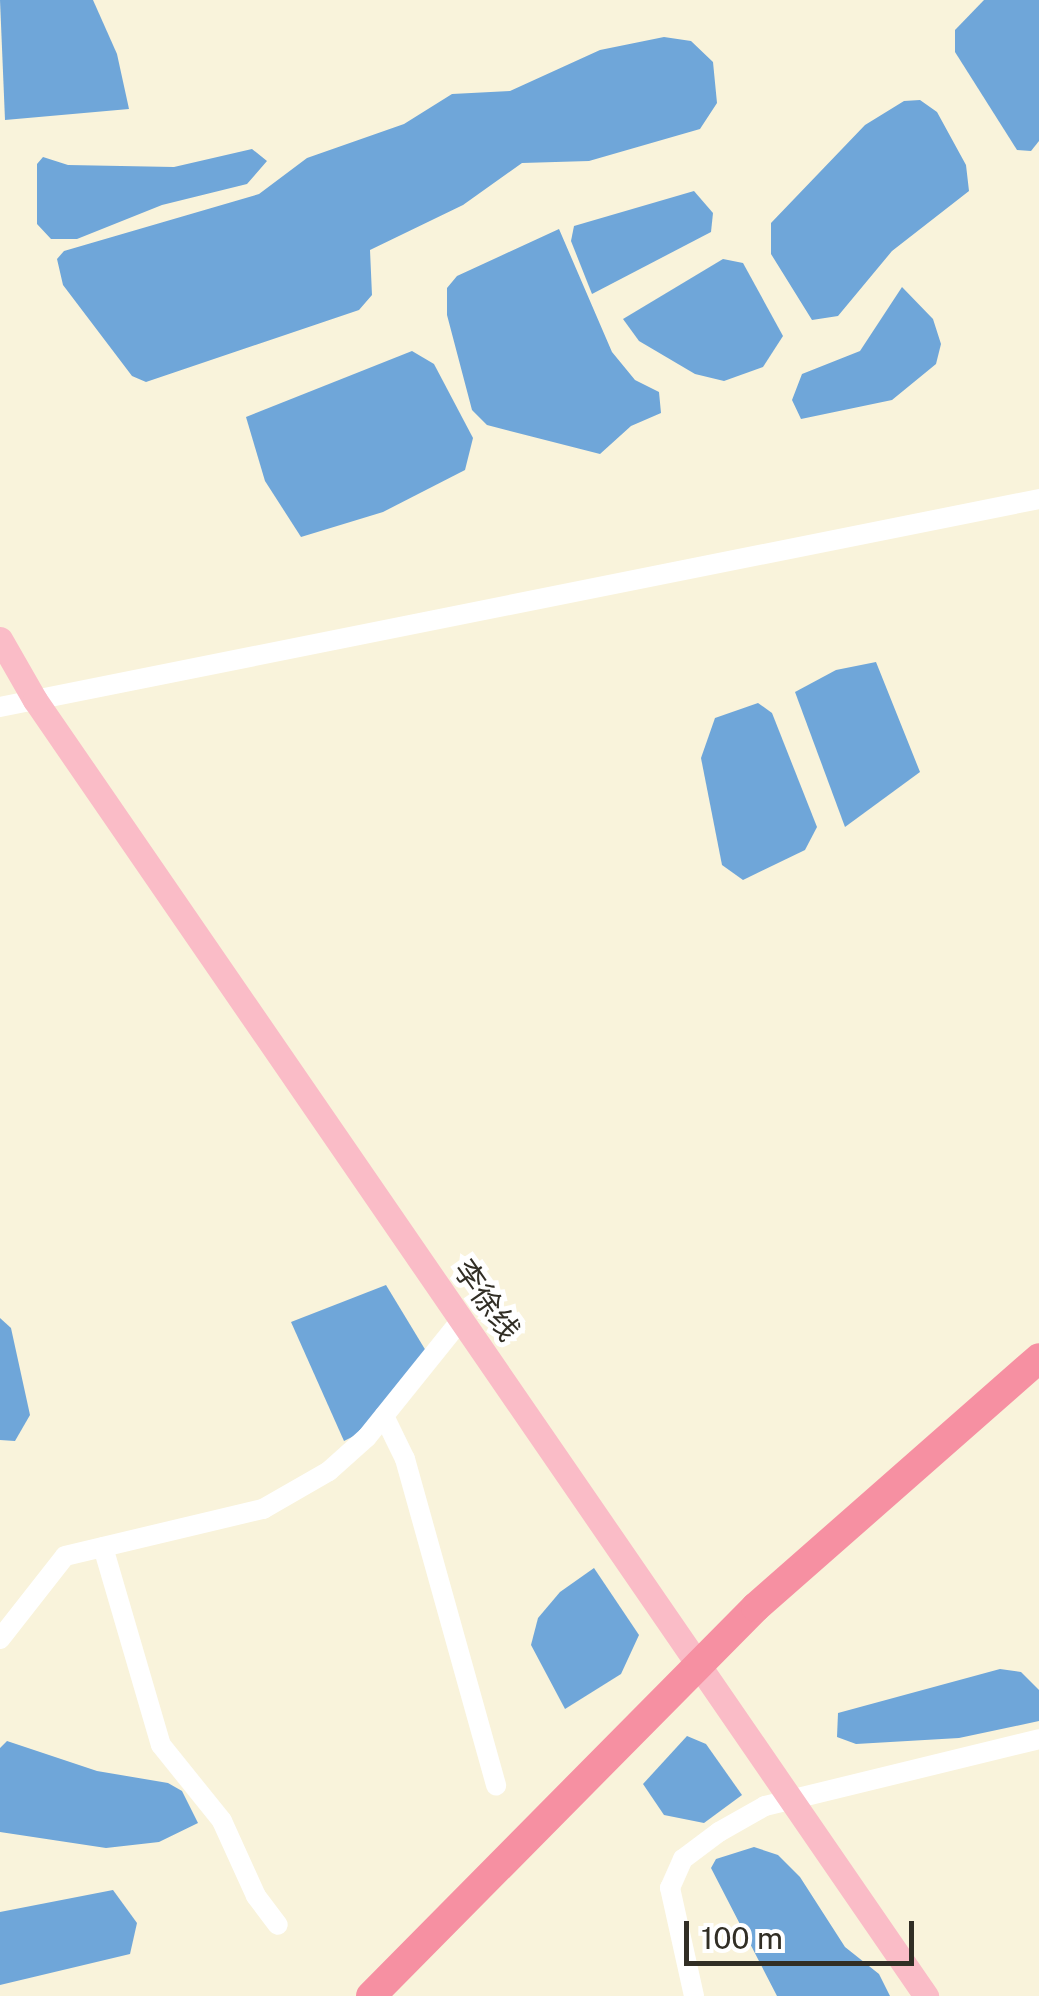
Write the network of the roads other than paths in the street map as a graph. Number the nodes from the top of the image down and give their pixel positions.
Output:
1 (1039, 499) edge
2 (0, 639) edge
3 (35, 700) junction
4 (0, 707) edge
5 (461, 1320) junction
6 (1039, 1358) edge
7 (384, 1416) junction
8 (103, 1547) junction
9 (0, 1639) edge
10 (697, 1663) junction
11 (1039, 1738) edge
12 (496, 1786) dead end
13 (790, 1799) junction
14 (278, 1925) dead end
15 (385, 1989) edge
16 (694, 1996) edge
17 (926, 1996) edge

1 - 3 street
2 - 3 main road, 李徐线
3 - 4 street
3 - 5 main road, 李徐线
5 - 7 street
5 - 10 main road, 李徐线
6 - 10 highway
7 - 8 street
7 - 12 street
8 - 9 street
8 - 14 street
10 - 13 main road, 李徐线
10 - 15 highway
11 - 13 street
13 - 16 street
13 - 17 main road, 李徐线

